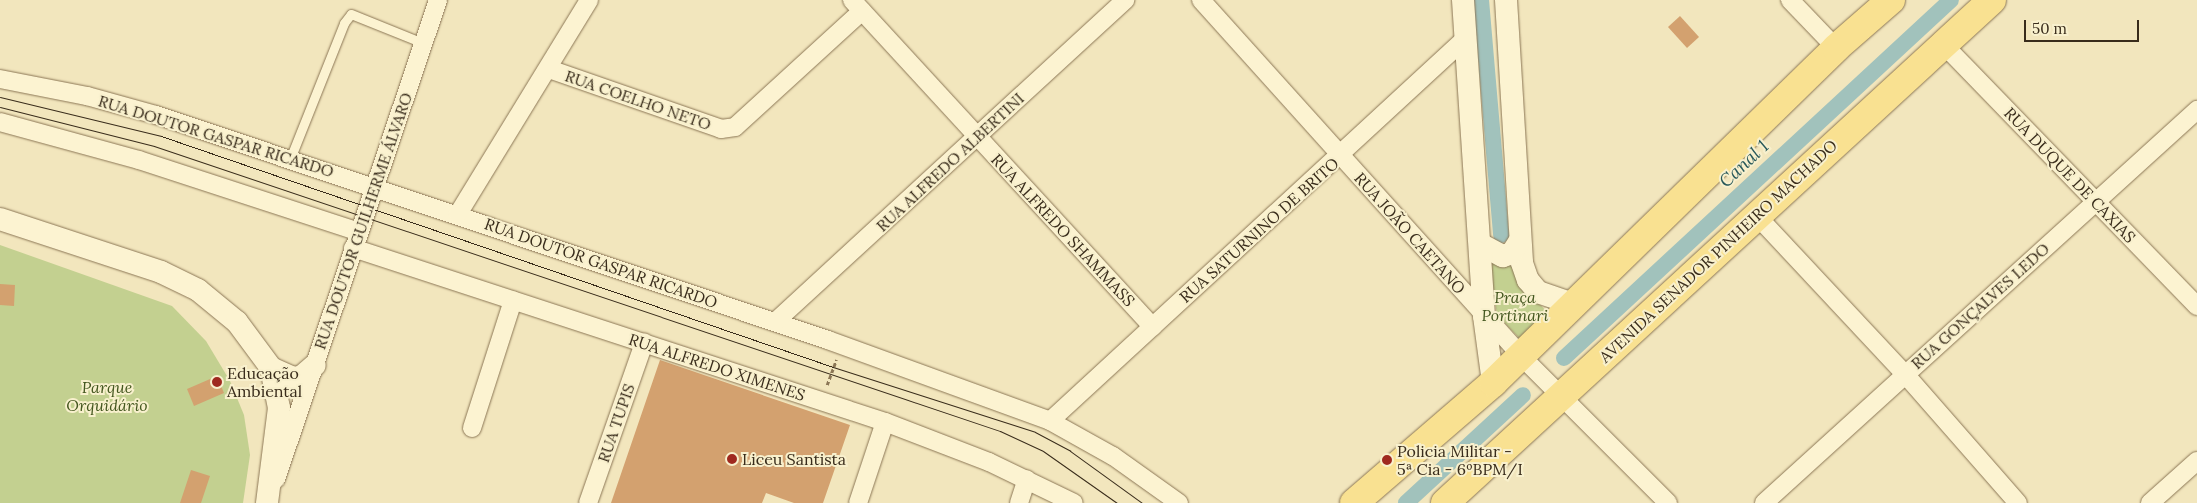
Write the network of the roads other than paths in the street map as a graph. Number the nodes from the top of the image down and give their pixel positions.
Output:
1 (438, 0) edge
2 (589, 0) edge
3 (1125, 0) edge
4 (1201, 0) edge
5 (1463, 0) edge
6 (1790, 0) edge
7 (1890, 0) edge
8 (1992, 0) edge
9 (1507, 1) edge
10 (857, 6) edge
11 (1466, 37) junction
12 (423, 43) junction
13 (1944, 44) junction
14 (1836, 48) junction
15 (549, 69) junction
16 (0, 79) edge
17 (2197, 110) edge
18 (0, 122) edge
19 (978, 137) junction
20 (1340, 155) junction
21 (290, 159) junction
22 (374, 186) junction
23 (2096, 202) junction
24 (458, 214) junction
25 (1757, 216) junction
26 (0, 219) edge
27 (356, 240) junction
28 (1519, 242) junction
29 (1480, 244) junction
30 (513, 300) junction
31 (1575, 305) junction
32 (2197, 306) edge
33 (1484, 316) junction
34 (775, 322) junction
35 (1153, 327) junction
36 (644, 343) junction
37 (1524, 359) junction
38 (315, 365) junction
39 (271, 368) junction
40 (1904, 373) junction
41 (1493, 382) junction
42 (1557, 394) junction
43 (1050, 421) junction
44 (885, 422) junction
45 (472, 428) dead end
46 (2197, 461) edge
47 (1027, 479) junction
48 (268, 501) edge
49 (588, 503) edge
50 (858, 503) edge
51 (1019, 503) edge
52 (1074, 503) edge
53 (1179, 503) edge
54 (1354, 503) edge
55 (1445, 503) edge
56 (1668, 503) edge
57 (1764, 503) edge
58 (2018, 503) edge
59 (2150, 503) edge

1 - 12 street, RUA DOUTOR GUILHERME ÁLVARO
2 - 15 street
3 - 19 street, RUA ALFREDO ALBERTINI
4 - 20 street, RUA JOÃO CAETANO
5 - 11 street
6 - 14 street
7 - 14 main road
8 - 13 main road, AVENIDA SENADOR PINHEIRO MACHADO
9 - 28 street
10 - 15 street, RUA COELHO NETO
10 - 19 street, RUA ALFREDO SHAMMASS
11 - 20 street, RUA SATURNINO DE BRITO
11 - 29 street
12 - 21 lane
12 - 22 street, RUA DOUTOR GUILHERME ÁLVARO
13 - 23 street, RUA DUQUE DE CAXIAS
13 - 25 main road, AVENIDA SENADOR PINHEIRO MACHADO
14 - 31 main road
15 - 24 street
16 - 21 street, RUA DOUTOR GASPAR RICARDO
17 - 23 street, RUA GONÇALVES LEDO
18 - 27 street, RUA ALFREDO XIMENES
19 - 34 street, RUA ALFREDO ALBERTINI
19 - 35 street, RUA ALFREDO SHAMMASS
20 - 33 street, RUA JOÃO CAETANO
20 - 35 street, RUA SATURNINO DE BRITO
21 - 22 street, RUA DOUTOR GASPAR RICARDO
22 - 24 street, RUA DOUTOR GASPAR RICARDO
22 - 27 street, RUA DOUTOR GUILHERME ÁLVARO
23 - 32 street, RUA DUQUE DE CAXIAS
23 - 40 street, RUA GONÇALVES LEDO
24 - 34 street, RUA DOUTOR GASPAR RICARDO
25 - 40 street
25 - 42 main road, AVENIDA SENADOR PINHEIRO MACHADO
26 - 39 street
27 - 30 street, RUA ALFREDO XIMENES
27 - 38 street, RUA DOUTOR GUILHERME ÁLVARO
28 - 29 street
28 - 31 street
29 - 33 street
30 - 36 street, RUA ALFREDO XIMENES
30 - 45 street
31 - 37 main road
33 - 37 street, RUA JOÃO CAETANO
33 - 41 street
34 - 43 street, RUA DOUTOR GASPAR RICARDO
35 - 43 street, RUA SATURNINO DE BRITO
36 - 44 street, RUA ALFREDO XIMENES
36 - 49 street, RUA TUPIS
37 - 41 main road
37 - 42 street, RUA JOÃO CAETANO
38 - 39 street
38 - 48 street, RUA DOUTOR GUILHERME ÁLVARO
39 - 48 street
40 - 57 street, RUA GONÇALVES LEDO
40 - 58 street
41 - 54 main road
42 - 55 main road, AVENIDA SENADOR PINHEIRO MACHADO
42 - 56 street, RUA JOÃO CAETANO
43 - 53 street, RUA DOUTOR GASPAR RICARDO
44 - 47 street, RUA ALFREDO XIMENES
44 - 50 street
46 - 59 street
47 - 51 street
47 - 52 street, RUA ALFREDO XIMENES

